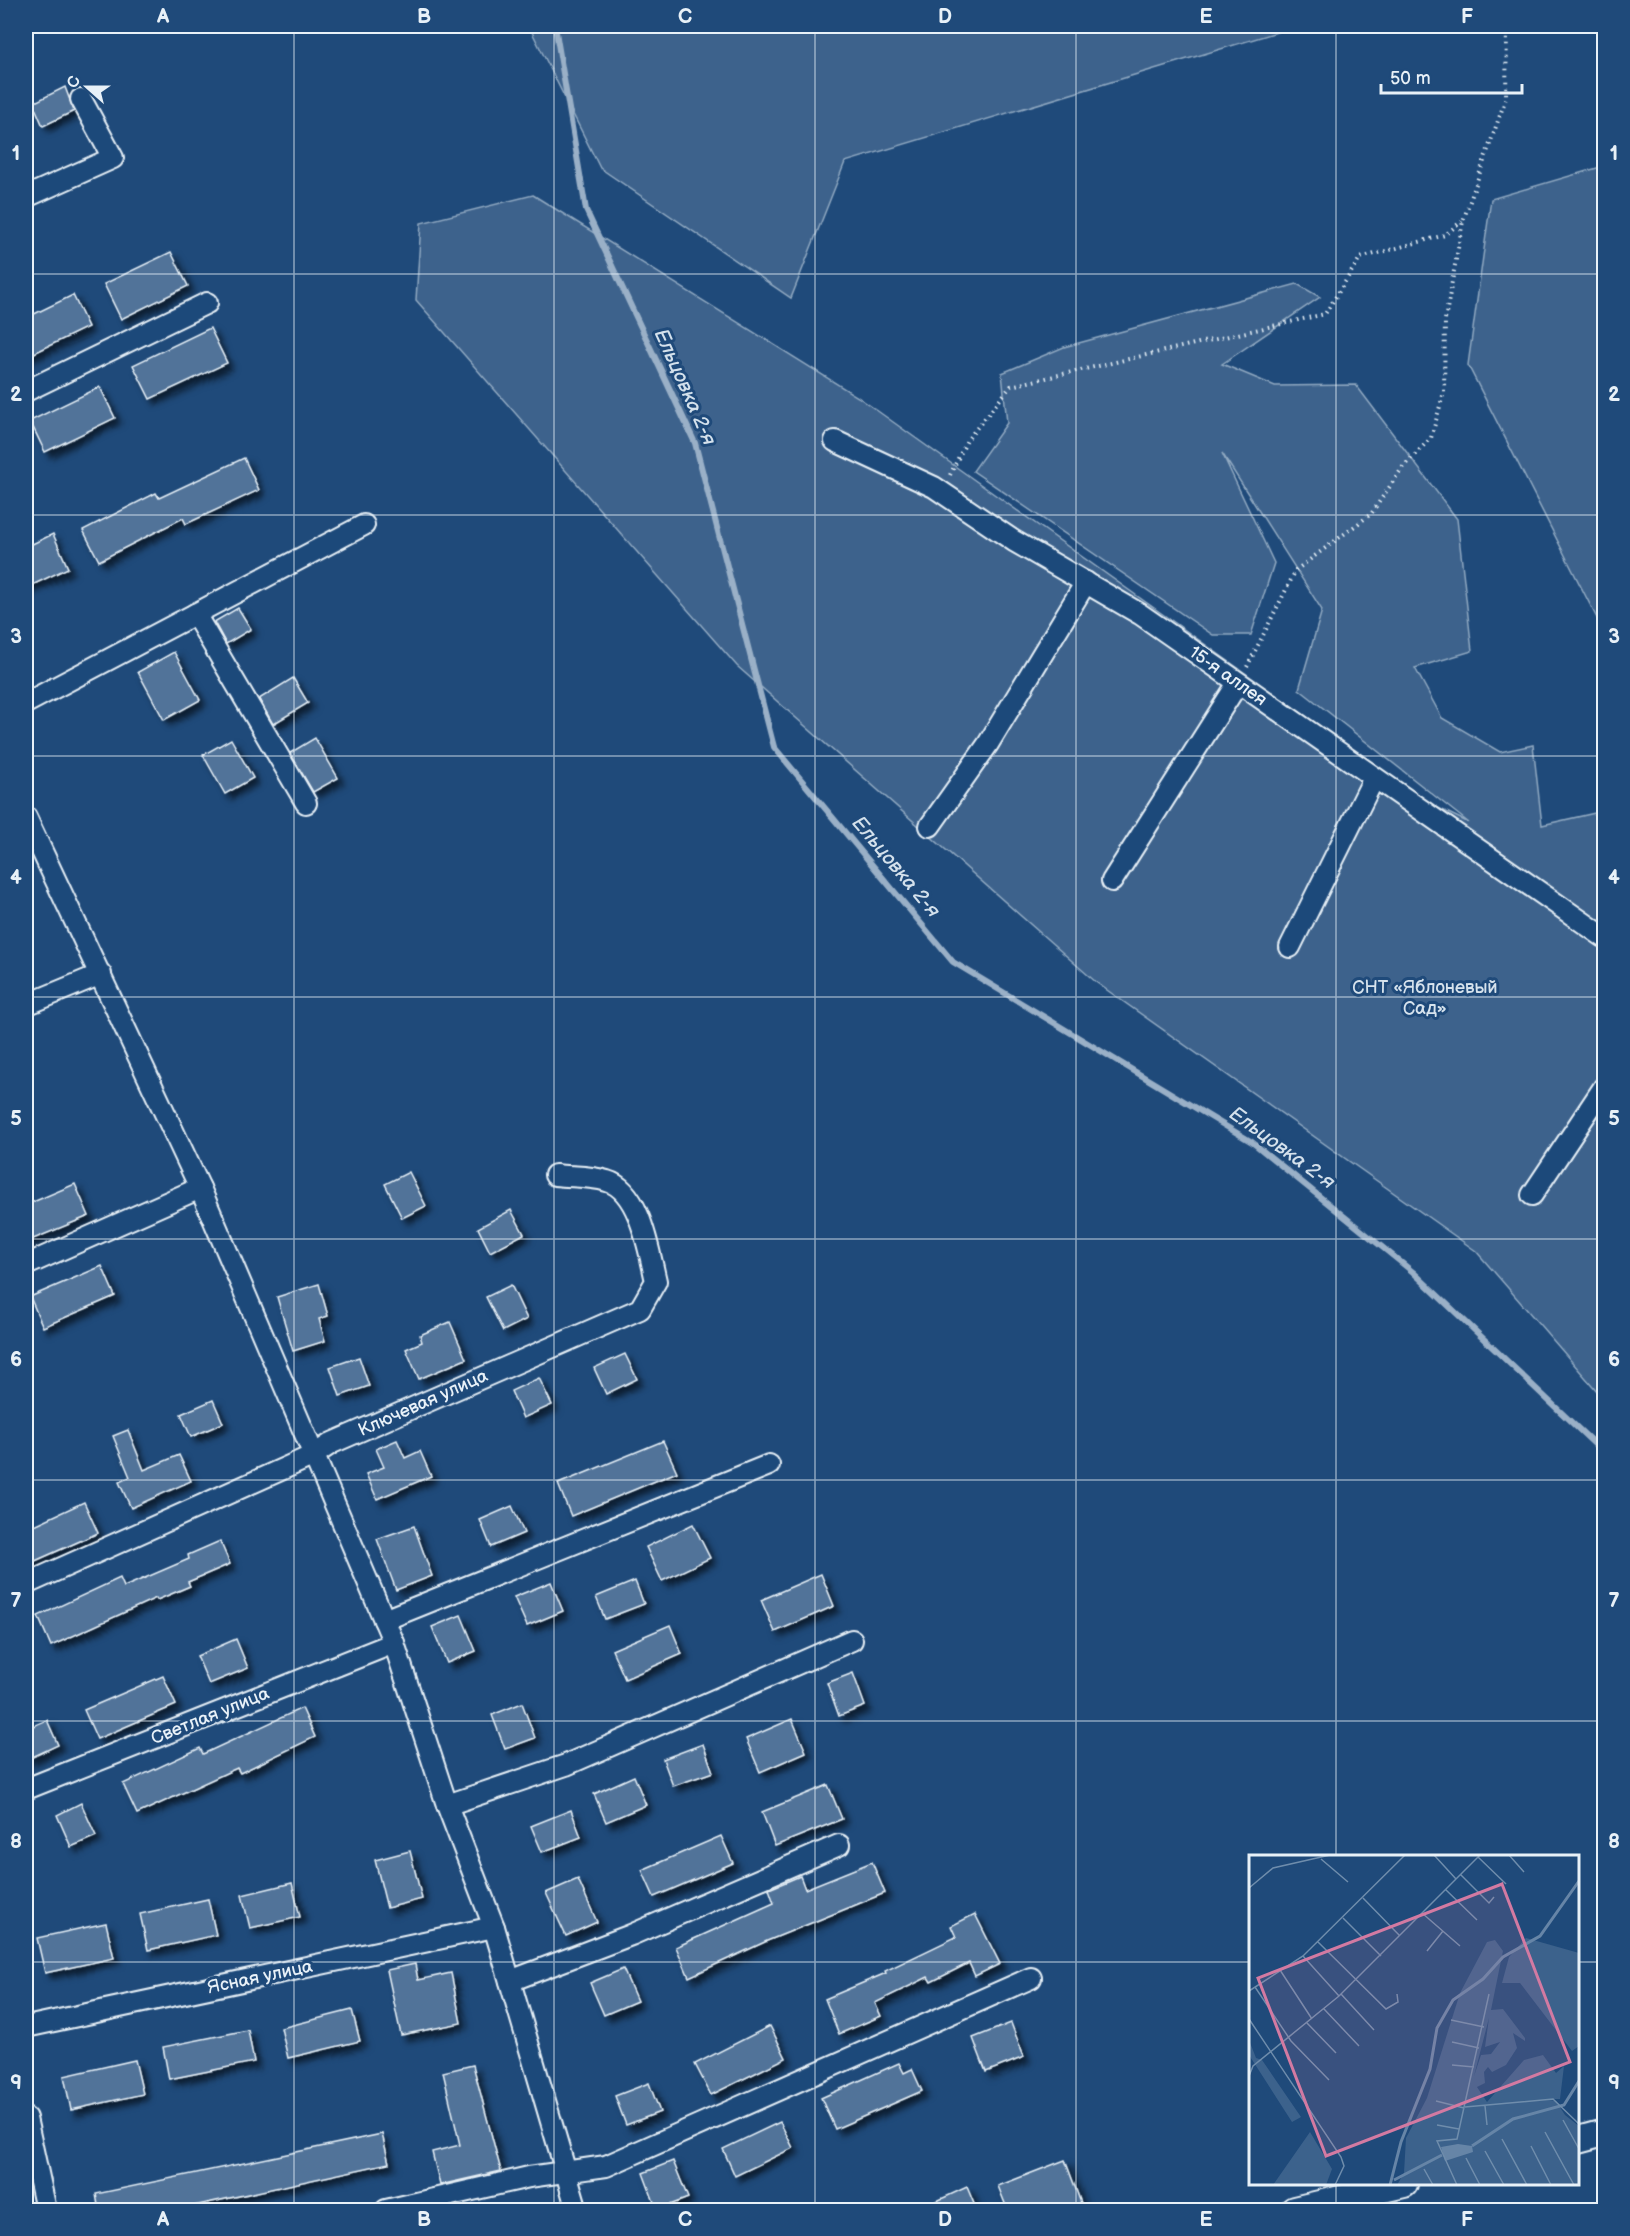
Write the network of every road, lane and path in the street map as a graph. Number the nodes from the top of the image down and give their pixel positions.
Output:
1 (1507, 26) edge
2 (1599, 26) edge
3 (1605, 42) edge
4 (81, 99) dead end
5 (26, 197) edge
6 (1463, 221) junction
7 (207, 303) dead end
8 (26, 391) edge
9 (836, 441) dead end
10 (941, 492) junction
11 (364, 525) dead end
12 (1086, 582) junction
13 (195, 614) junction
14 (1238, 683) junction
15 (26, 703) edge
16 (1374, 778) junction
17 (306, 803) dead end
18 (26, 817) edge
19 (930, 826) dead end
20 (1112, 881) dead end
21 (1605, 937) edge
22 (1290, 947) dead end
23 (101, 974) junction
24 (26, 1005) edge
25 (1605, 1087) edge
26 (555, 1175) dead end
27 (200, 1188) junction
28 (1532, 1195) dead end
29 (26, 1265) edge
30 (314, 1455) junction
31 (770, 1465) dead end
32 (26, 1584) edge
33 (384, 1620) junction
34 (852, 1640) dead end
35 (394, 1643) junction
36 (26, 1789) edge
37 (447, 1805) junction
38 (839, 1845) dead end
39 (494, 1927) junction
40 (1031, 1978) dead end
41 (510, 1981) junction
42 (26, 2027) edge
43 (26, 2118) edge
44 (1605, 2133) edge
45 (1579, 2140) edge
46 (566, 2172) junction
47 (1400, 2185) edge
48 (1305, 2208) edge
49 (46, 2211) edge
50 (386, 2211) edge
51 (577, 2211) edge

1 - 6 path
2 - 3 path
4 - 5 street
6 - 10 path
6 - 14 path
7 - 8 street
9 - 10 street, 15-я аллея
10 - 12 street, 15-я аллея
11 - 13 street
12 - 14 street, 15-я аллея
12 - 19 street
13 - 15 street
13 - 17 street
14 - 16 street, 15-я аллея
14 - 20 street
16 - 21 street, 15-я аллея
16 - 22 street
18 - 23 street
23 - 24 street
23 - 27 street
25 - 28 street
26 - 30 street, Ключевая улица
27 - 29 street
27 - 30 street
30 - 32 street, Ключевая улица
30 - 33 street
31 - 33 street
33 - 35 street
34 - 37 street
35 - 36 street, Светлая улица
35 - 37 street
37 - 39 street
38 - 41 street
39 - 41 street
39 - 42 street, Ясная улица
40 - 46 street
41 - 46 street
43 - 49 street
44 - 45 main road
46 - 50 street
46 - 51 street
47 - 48 main road

